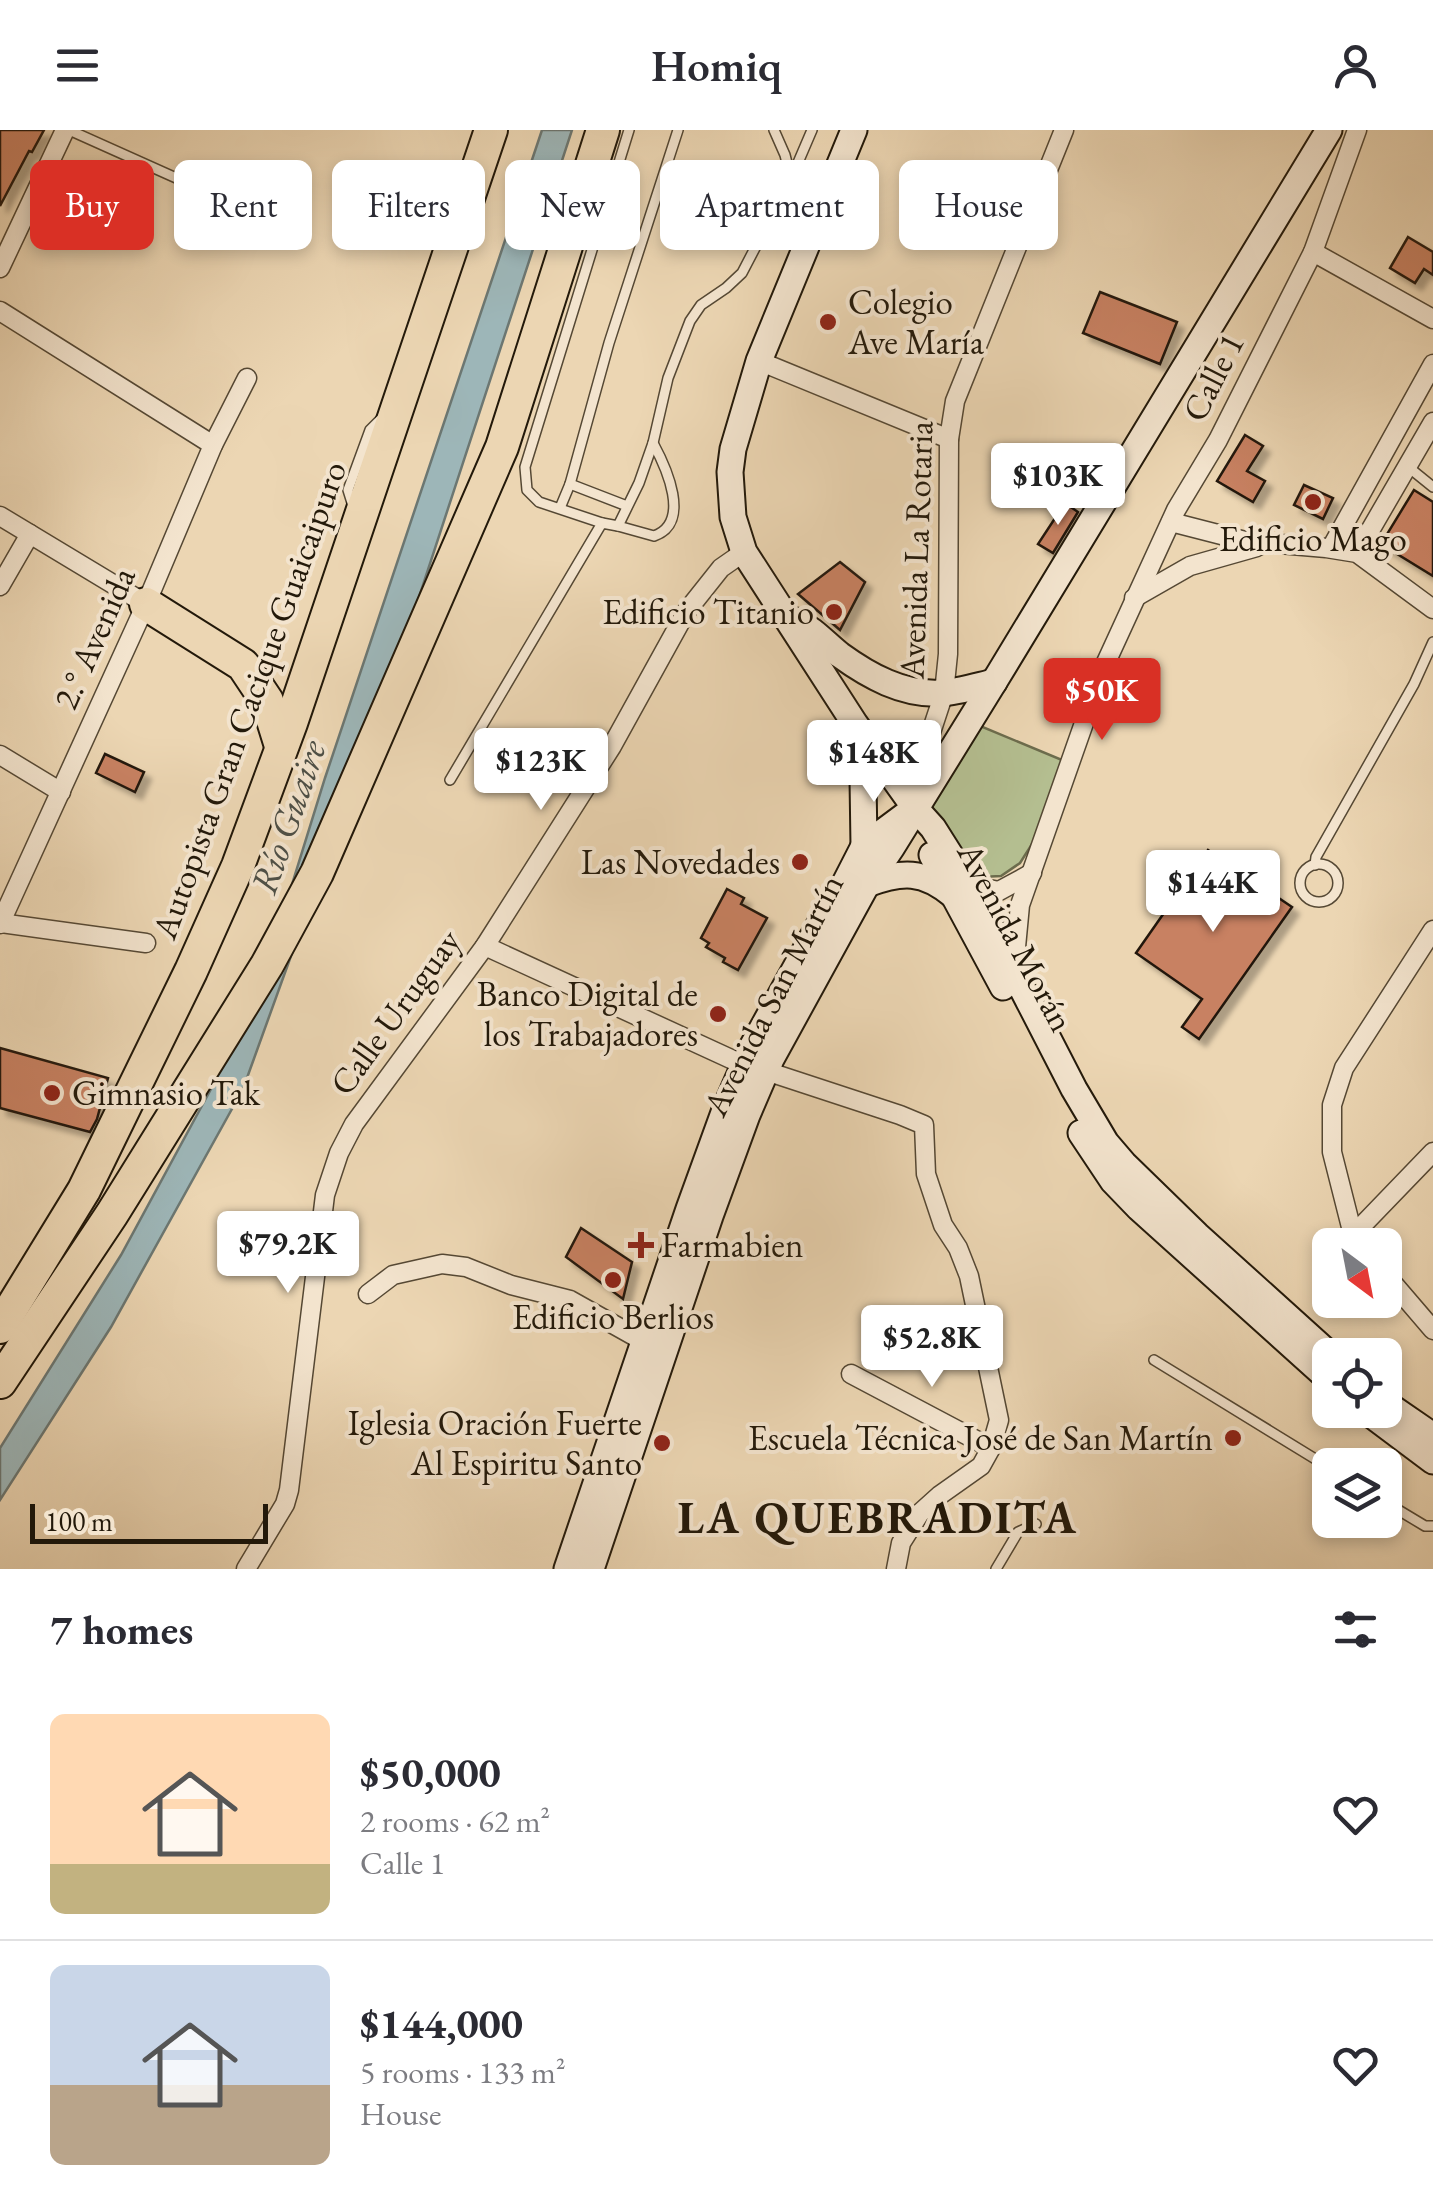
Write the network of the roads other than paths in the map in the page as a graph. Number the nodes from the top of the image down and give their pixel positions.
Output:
1 (67, 130) edge
2 (491, 130) edge
3 (602, 130) edge
4 (630, 130) edge
5 (678, 130) edge
6 (774, 130) edge
7 (812, 130) edge
8 (854, 130) edge
9 (1064, 130) edge
10 (1329, 130) edge
11 (1357, 130) edge
12 (785, 160) edge
13 (799, 160) edge
14 (174, 177) edge
15 (754, 250) edge
16 (1312, 252) junction
17 (0, 268) edge
18 (0, 311) edge
19 (1433, 318) edge
20 (758, 361) junction
21 (1433, 364) edge
22 (247, 378) dead end
23 (1433, 422) edge
24 (949, 439) junction
25 (654, 443) junction
26 (213, 446) junction
27 (1407, 466) junction
28 (570, 484) junction
29 (1433, 488) edge
30 (628, 506) junction
31 (560, 508) junction
32 (0, 516) edge
33 (1171, 522) junction
34 (602, 524) junction
35 (618, 526) junction
36 (30, 534) junction
37 (1329, 548) junction
38 (744, 552) junction
39 (1357, 554) junction
40 (0, 586) edge
41 (1134, 599) junction
42 (146, 604) junction
43 (1433, 609) edge
44 (786, 617) junction
45 (1433, 642) edge
46 (994, 682) junction
47 (944, 693) junction
48 (855, 724) junction
49 (281, 746) junction
50 (0, 755) edge
51 (450, 780) dead end
52 (61, 792) junction
53 (915, 808) junction
54 (864, 846) junction
55 (1315, 865) junction
56 (1032, 873) junction
57 (867, 884) junction
58 (961, 890) junction
59 (0, 923) edge
60 (1433, 930) edge
61 (146, 943) dead end
62 (485, 946) junction
63 (1019, 982) junction
64 (755, 1068) junction
65 (1433, 1152) edge
66 (1354, 1228) edge
67 (1367, 1228) edge
68 (368, 1294) dead end
69 (1402, 1294) edge
70 (0, 1327) edge
71 (1433, 1330) edge
72 (1312, 1340) edge
73 (643, 1341) junction
74 (1154, 1360) dead end
75 (1312, 1364) edge
76 (851, 1374) dead end
77 (0, 1382) edge
78 (1402, 1415) edge
79 (1390, 1428) edge
80 (1433, 1436) edge
81 (992, 1448) junction
82 (1312, 1457) edge
83 (1433, 1461) edge
84 (1402, 1512) edge
85 (1036, 1524) dead end
86 (1433, 1526) edge
87 (246, 1569) edge
88 (567, 1569) edge
89 (591, 1569) edge
90 (896, 1569) edge
91 (996, 1569) edge

1 - 14 lane
1 - 17 street
2 - 49 highway, Autopista Gran Cacique Guaicaipuro
3 - 77 highway
4 - 31 lane
5 - 28 lane
6 - 12 lane
7 - 13 lane
8 - 20 main road, Avenida Morán
9 - 24 street, Avenida La Rotaria
10 - 46 main road
11 - 16 street, Calle 1
15 - 25 lane
16 - 19 street
16 - 33 street, Calle 1
18 - 26 street
20 - 24 street
20 - 38 main road, Avenida Morán
21 - 37 street
22 - 26 street, 2.° Avenida
23 - 27 street
24 - 47 street, Avenida La Rotaria
25 - 30 lane
25 - 35 lane
26 - 42 street, 2.° Avenida
27 - 29 lane
27 - 39 street
28 - 30 lane
28 - 31 lane
30 - 35 lane
31 - 34 lane
32 - 36 street
33 - 37 street
33 - 41 street, Calle 1
34 - 35 lane
34 - 51 lane
36 - 40 street
36 - 42 street
37 - 39 street
37 - 41 street
38 - 44 main road, Avenida Morán
38 - 62 street, Calle Uruguay
39 - 43 street
41 - 56 street, Calle 1
42 - 49 highway
42 - 52 street, 2.° Avenida
44 - 47 main road
44 - 48 main road, Avenida Morán
45 - 55 lane
46 - 47 main road
46 - 53 main road
47 - 53 street, Avenida La Rotaria
48 - 53 main road, Avenida Morán
48 - 54 main road
49 - 70 highway, Autopista Gran Cacique Guaicaipuro
50 - 52 street
52 - 59 street, 2.° Avenida
53 - 54 main road, Avenida San Martín
53 - 57 main road, Avenida San Martín
53 - 58 main road, Avenida Morán
54 - 64 main road, Avenida San Martín
55 - 55 lane
56 - 58 street
56 - 63 street, Calle 1
57 - 58 main road
57 - 64 main road, Avenida San Martín
58 - 63 main road, Avenida Morán
58 - 75 main road, Avenida Morán
59 - 61 street
60 - 66 street
62 - 64 street
62 - 87 street, Calle Uruguay
63 - 72 main road, Avenida Morán
64 - 73 main road, Avenida San Martín
64 - 81 street
64 - 89 main road, Avenida San Martín
65 - 67 street
68 - 73 street
69 - 71 street
73 - 88 main road, Avenida San Martín
74 - 82 lane
76 - 81 street
78 - 80 main road
79 - 83 main road
81 - 90 street
84 - 86 lane
85 - 91 lane

